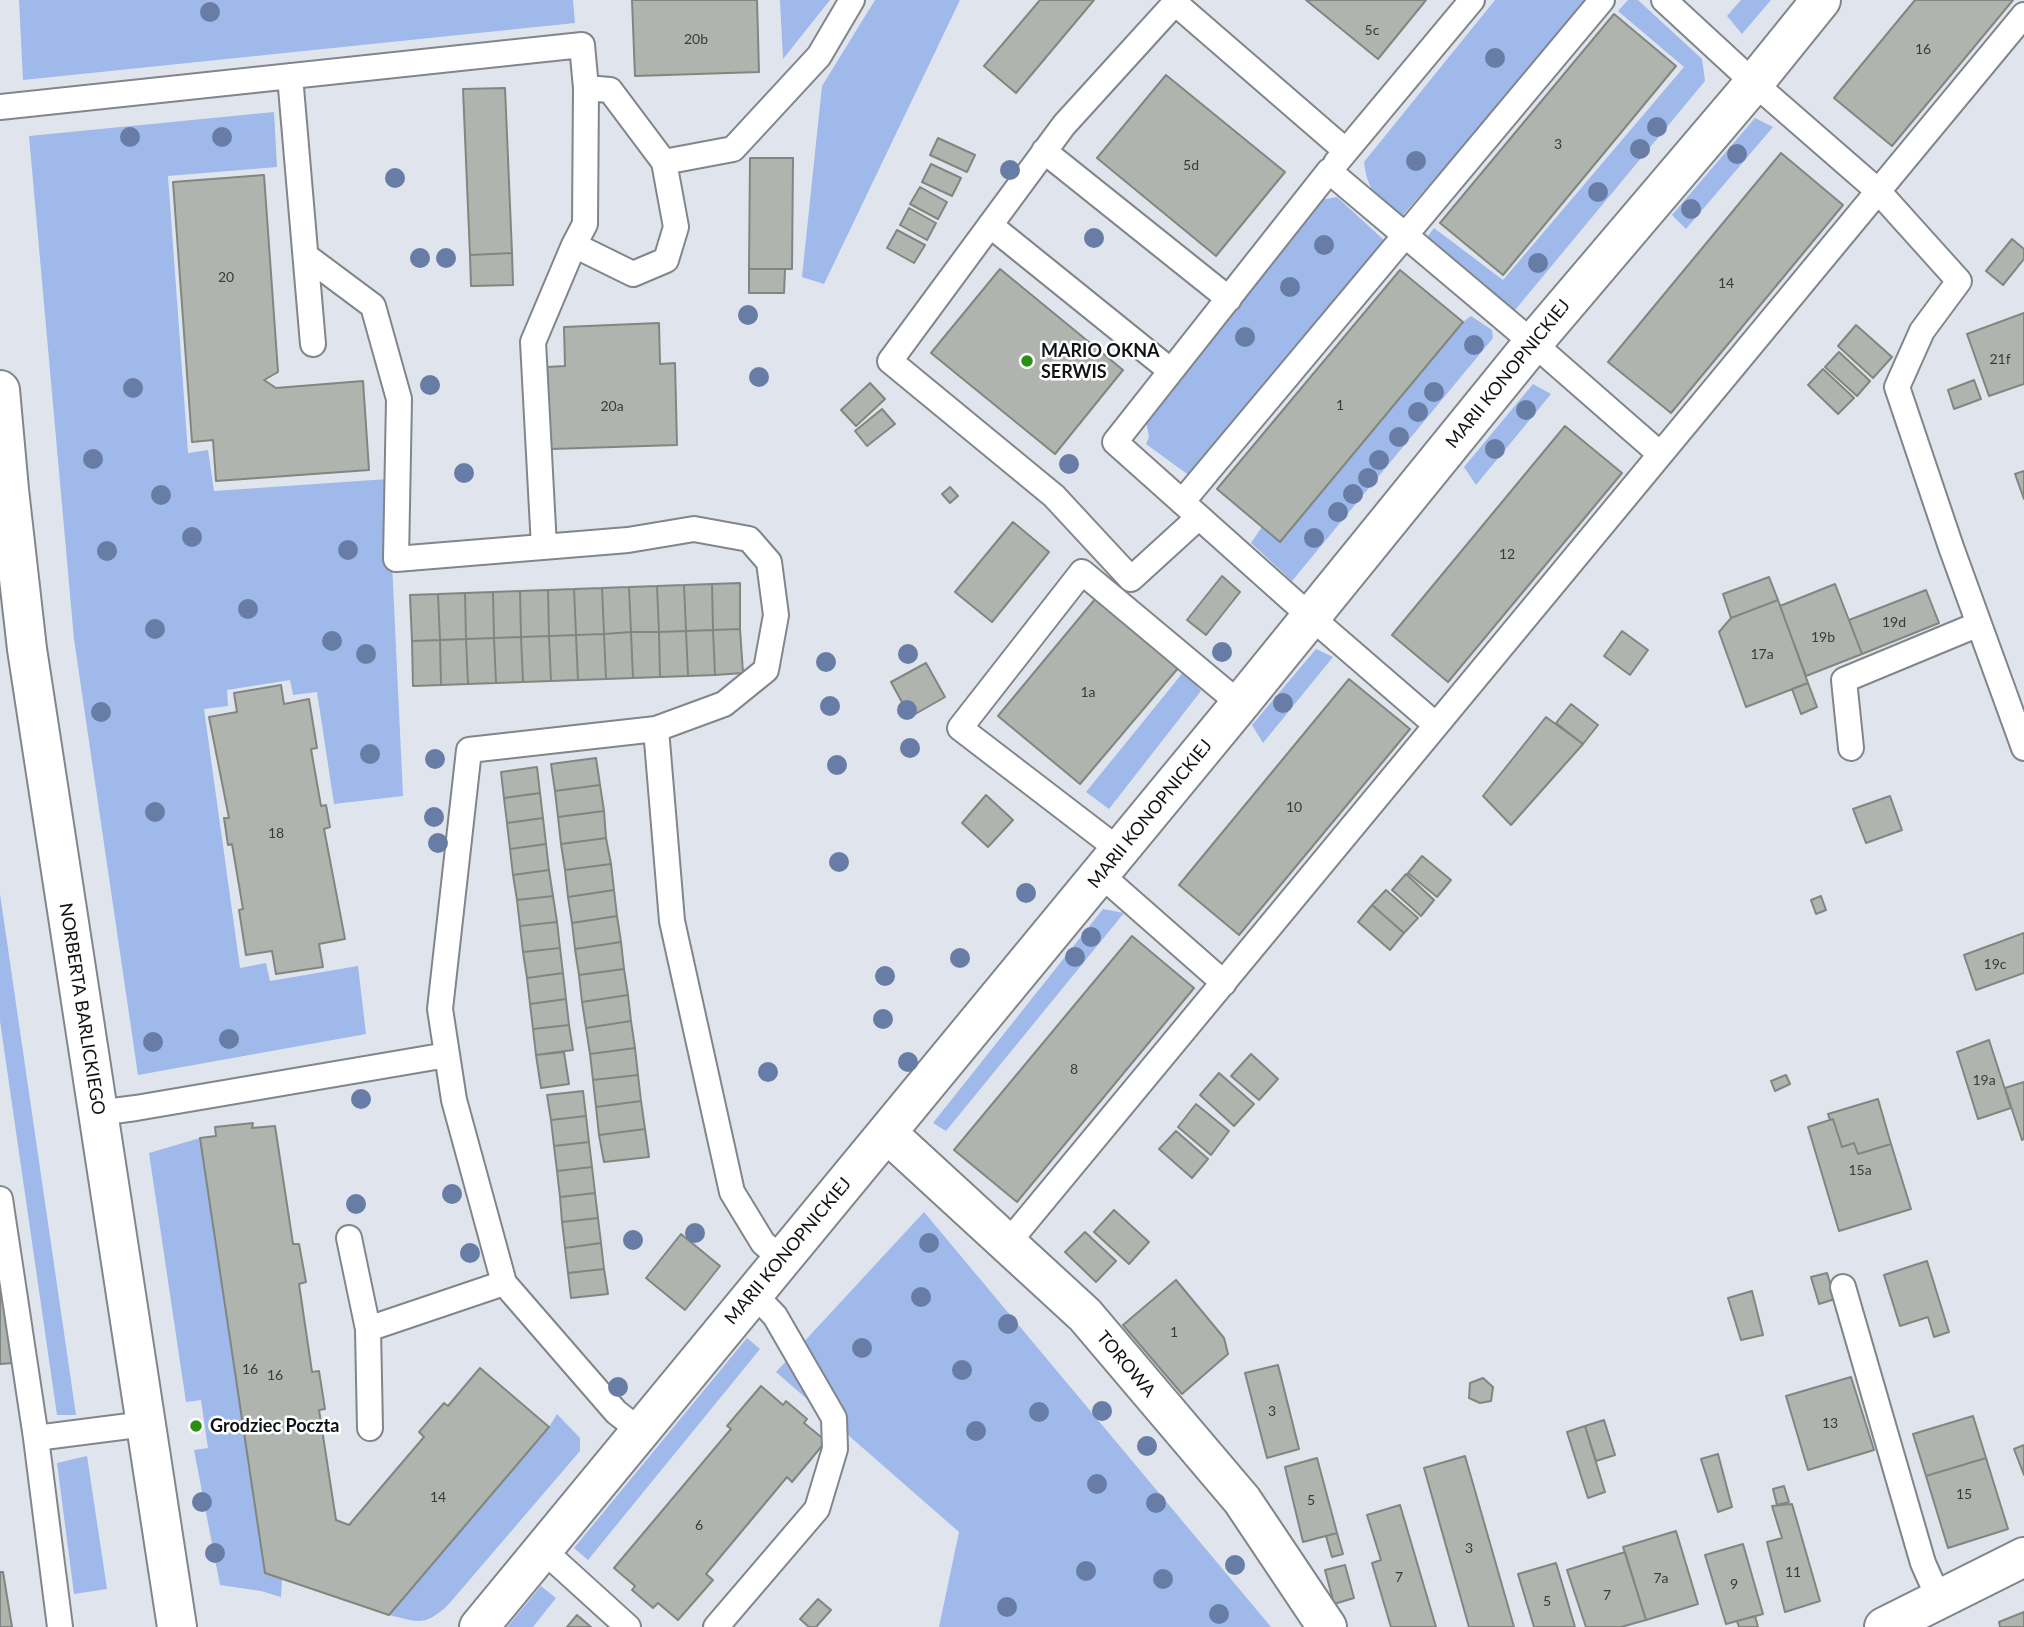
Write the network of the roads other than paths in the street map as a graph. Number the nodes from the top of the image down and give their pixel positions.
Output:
1 (852, 0) edge
2 (1472, 0) edge
3 (1602, 0) edge
4 (1664, 0) edge
5 (1821, 0) edge
6 (2024, 15) edge
7 (290, 76) junction
8 (1754, 83) junction
9 (586, 88) junction
10 (0, 107) edge
11 (1044, 151) junction
12 (1346, 151) junction
13 (664, 162) junction
14 (1329, 171) junction
15 (1878, 191) junction
16 (990, 225) junction
17 (1406, 236) junction
18 (574, 245) junction
19 (306, 257) junction
20 (1229, 299) junction
21 (1532, 343) junction
22 (313, 344) dead end
23 (1171, 371) junction
24 (0, 390) edge
25 (1660, 454) junction
26 (4, 490) edge
27 (1191, 510) junction
28 (544, 547) junction
29 (1131, 579) junction
30 (1119, 603) junction
31 (1311, 617) junction
32 (1979, 624) junction
33 (1240, 704) junction
34 (1436, 725) junction
35 (656, 729) junction
36 (1851, 748) dead end
37 (2024, 748) edge
38 (1110, 862) junction
39 (1224, 983) junction
40 (447, 1055) junction
41 (98, 1113) junction
42 (887, 1133) junction
43 (0, 1199) edge
44 (349, 1238) dead end
45 (1007, 1244) junction
46 (781, 1258) junction
47 (504, 1283) junction
48 (1843, 1287) dead end
49 (753, 1293) junction
50 (368, 1329) junction
51 (145, 1424) junction
52 (370, 1428) dead end
53 (640, 1431) junction
54 (36, 1438) junction
55 (542, 1549) junction
56 (2024, 1557) edge
57 (1939, 1599) junction
58 (60, 1627) edge
59 (177, 1627) edge
60 (479, 1627) edge
61 (628, 1627) edge
62 (716, 1627) edge
63 (1327, 1627) edge
64 (1884, 1627) edge

1 - 13 lane
2 - 12 lane
3 - 17 lane
4 - 8 lane
5 - 8 street, MARII KONOPNICKIEJ
6 - 15 lane
7 - 9 lane
7 - 10 lane
7 - 19 lane
8 - 15 lane
8 - 21 street, MARII KONOPNICKIEJ
9 - 13 lane
9 - 18 lane
11 - 12 lane
11 - 16 lane
11 - 20 lane
12 - 14 lane
13 - 18 lane
14 - 17 lane
14 - 20 lane
15 - 25 lane
15 - 32 lane
16 - 23 lane
16 - 29 lane
17 - 21 lane
17 - 27 lane
18 - 28 lane
19 - 22 lane
19 - 28 lane
20 - 23 lane
21 - 25 lane
21 - 31 street, MARII KONOPNICKIEJ
23 - 27 lane
24 - 26 street, NORBERTA BARLICKIEGO
25 - 34 lane
26 - 41 street, NORBERTA BARLICKIEGO
27 - 29 lane
27 - 31 lane
28 - 35 lane
29 - 30 lane
30 - 33 lane
30 - 38 lane
31 - 33 street, MARII KONOPNICKIEJ
31 - 34 lane
32 - 36 lane
32 - 37 lane
33 - 38 street, MARII KONOPNICKIEJ
34 - 39 lane
35 - 40 lane
35 - 46 lane
38 - 39 lane
38 - 42 street, MARII KONOPNICKIEJ
39 - 45 lane
40 - 41 lane
40 - 47 lane
41 - 51 street, NORBERTA BARLICKIEGO
42 - 45 street, TOROWA
42 - 46 street, MARII KONOPNICKIEJ
43 - 54 lane
44 - 50 lane
45 - 63 street, TOROWA
46 - 49 street, MARII KONOPNICKIEJ
47 - 50 lane
47 - 53 lane
48 - 57 lane
49 - 53 street, MARII KONOPNICKIEJ
49 - 62 lane
50 - 52 lane
51 - 54 lane
51 - 59 street, NORBERTA BARLICKIEGO
53 - 55 street, MARII KONOPNICKIEJ
54 - 58 lane
55 - 60 street, MARII KONOPNICKIEJ
55 - 61 lane
56 - 57 street
57 - 64 street

